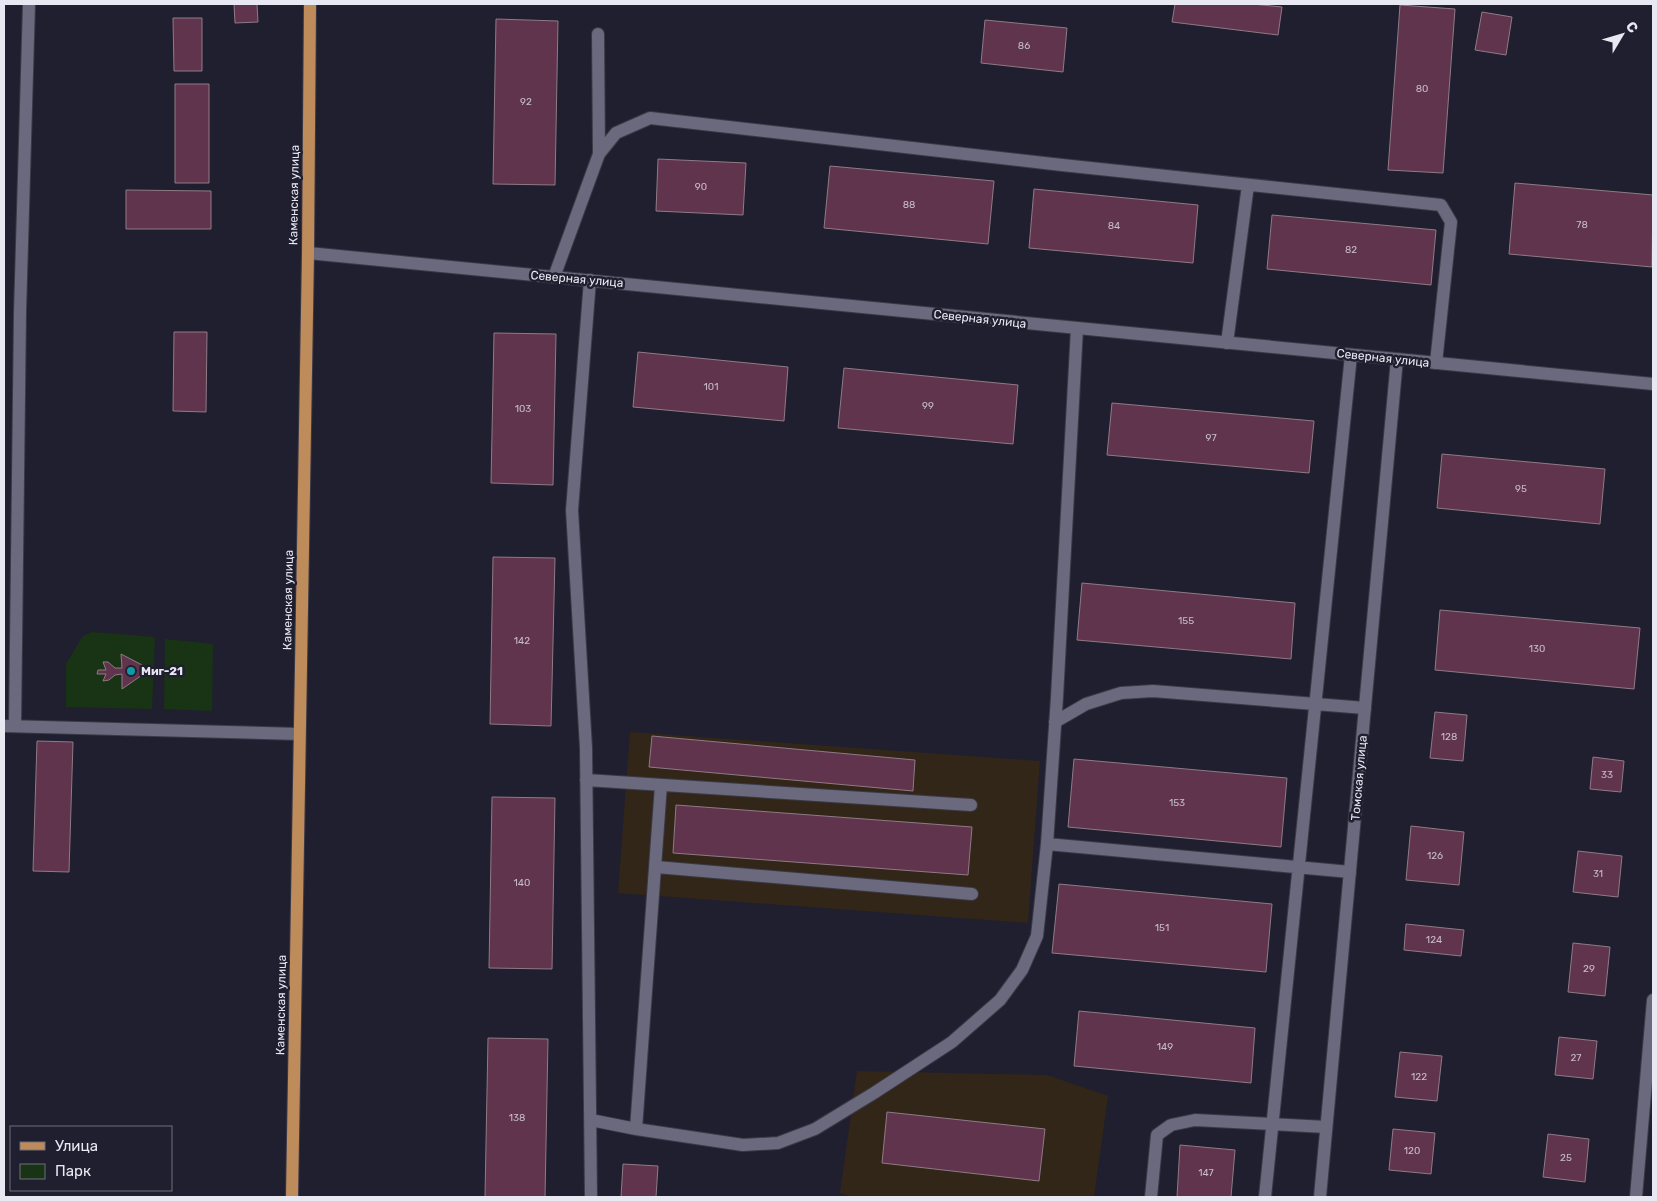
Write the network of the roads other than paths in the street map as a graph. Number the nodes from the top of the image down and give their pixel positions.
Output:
1 (29, 4) edge
2 (310, 4) edge
3 (598, 34) dead end
4 (599, 154) junction
5 (1248, 185) junction
6 (308, 253) junction
7 (554, 277) junction
8 (590, 280) junction
9 (1077, 328) junction
10 (1227, 343) junction
11 (1351, 355) junction
12 (1397, 359) junction
13 (1436, 363) junction
14 (1653, 384) edge
15 (1315, 704) junction
16 (1365, 708) junction
17 (1055, 722) junction
18 (9, 726) edge
19 (299, 734) junction
20 (586, 780) junction
21 (661, 785) junction
22 (971, 805) dead end
23 (1047, 844) junction
24 (656, 867) junction
25 (1299, 868) junction
26 (1350, 872) junction
27 (972, 894) dead end
28 (1653, 1000) edge
29 (591, 1120) junction
30 (1273, 1124) junction
31 (1326, 1127) junction
32 (636, 1129) junction
33 (292, 1197) edge
34 (591, 1197) edge
35 (1151, 1197) edge
36 (1266, 1197) edge
37 (1320, 1197) edge
38 (1636, 1197) edge

1 - 18 street
2 - 6 main road, Каменская улица
3 - 4 street
4 - 5 street
4 - 7 street
5 - 10 street
5 - 13 street
6 - 7 street, Северная улица
6 - 19 main road, Каменская улица
7 - 8 street, Северная улица
8 - 9 street, Северная улица
8 - 20 street
9 - 10 street, Северная улица
9 - 17 street
10 - 11 street, Северная улица
11 - 12 street, Северная улица
11 - 15 street
12 - 13 street, Северная улица
12 - 16 street, Томская улица
13 - 14 street, Северная улица
15 - 16 street
15 - 17 street
15 - 25 street
16 - 26 street, Томская улица
17 - 23 street
18 - 19 street
19 - 33 main road, Каменская улица
20 - 21 street
20 - 29 street
21 - 22 street
21 - 24 street
23 - 25 street
23 - 32 street
24 - 27 street
24 - 32 street
25 - 26 street
25 - 30 street
26 - 31 street, Томская улица
28 - 38 street
29 - 32 street
29 - 34 street
30 - 31 street
30 - 35 street
30 - 36 street
31 - 37 street, Томская улица

